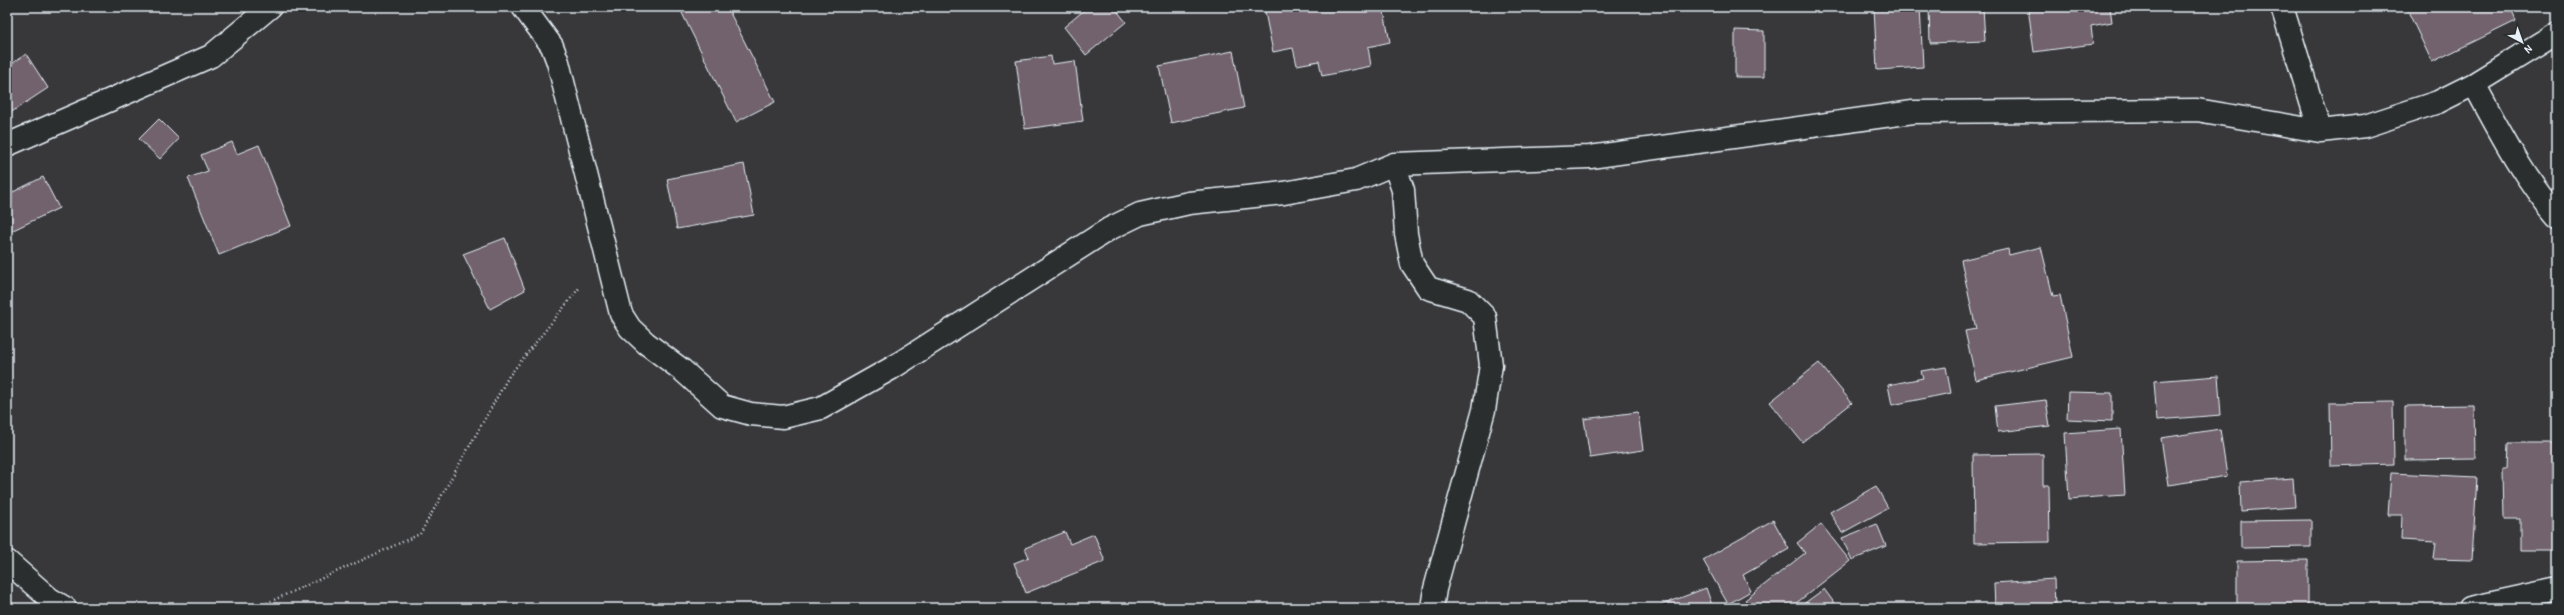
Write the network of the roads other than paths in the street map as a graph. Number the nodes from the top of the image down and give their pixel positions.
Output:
1 (270, 7) edge
2 (523, 7) edge
3 (2282, 7) edge
4 (2557, 33) edge
5 (2474, 84) junction
6 (2320, 131) junction
7 (7, 145) edge
8 (1394, 164) junction
9 (2557, 216) edge
10 (7, 561) edge
11 (2557, 590) edge
12 (65, 608) edge
13 (1432, 608) edge
14 (2470, 608) edge

1 - 7 street
2 - 8 street
3 - 6 street
4 - 5 street
5 - 6 street
5 - 9 street
6 - 8 street
8 - 13 street
10 - 12 street
11 - 14 street

